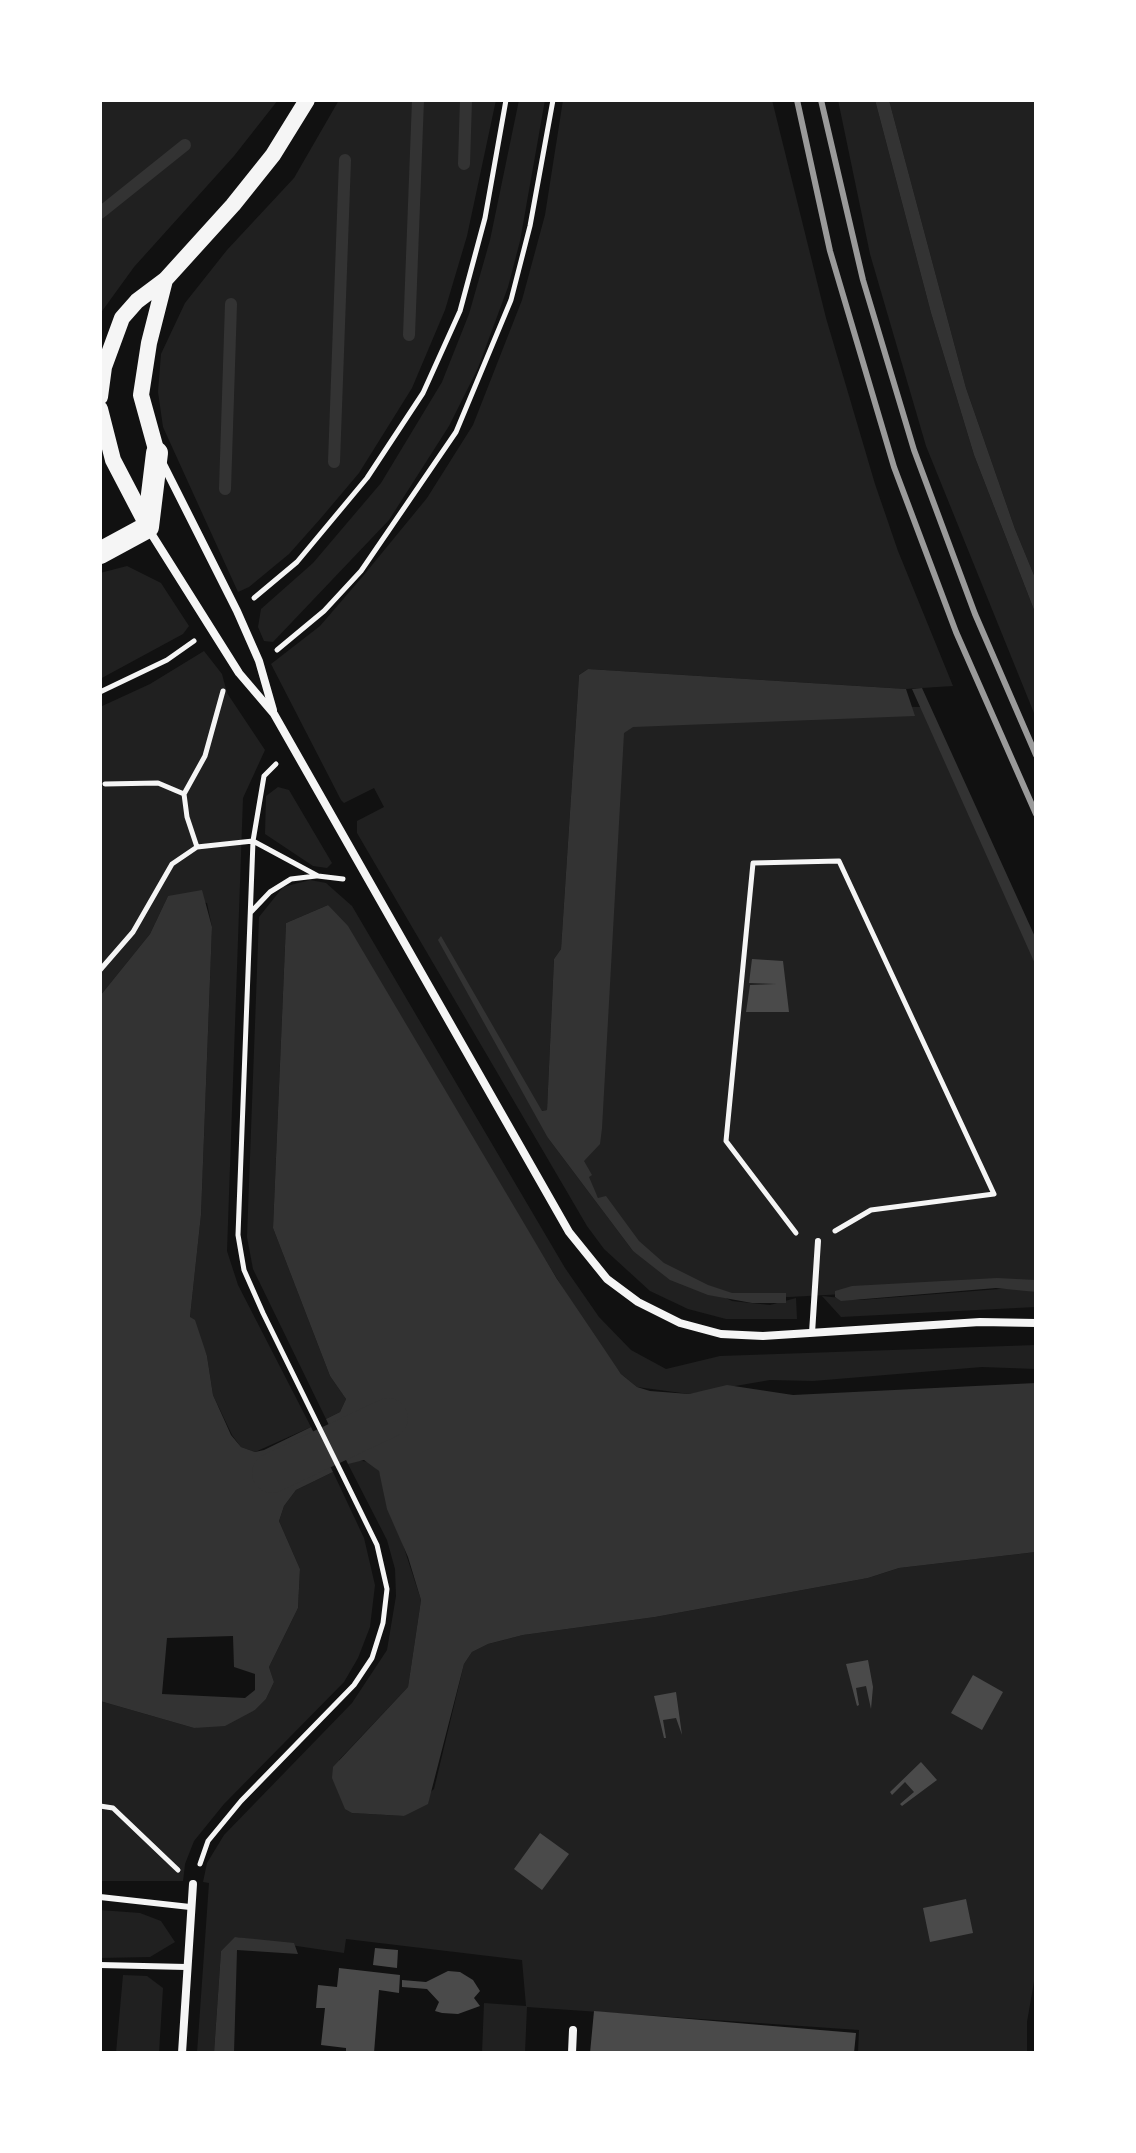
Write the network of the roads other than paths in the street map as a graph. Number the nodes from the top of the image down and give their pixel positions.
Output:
1 (307, 100) edge
2 (165, 280) junction
3 (100, 397) edge
4 (100, 409) edge
5 (157, 453) junction
6 (148, 527) junction
7 (100, 553) edge
8 (274, 714) junction
9 (818, 1241) road end
10 (1036, 1323) edge
11 (812, 1333) junction
12 (193, 1884) road end
13 (100, 1897) edge
14 (190, 1907) junction
15 (100, 1965) edge
16 (186, 1967) junction
17 (573, 2030) dead end
18 (182, 2053) edge
19 (572, 2053) edge

1 - 2 main road
2 - 3 main road
2 - 5 main road
4 - 6 main road
5 - 6 highway
5 - 8 street
6 - 7 highway
6 - 8 street
8 - 11 street
9 - 11 lane
10 - 11 street
12 - 14 street
13 - 14 lane
14 - 16 street
15 - 16 lane
16 - 18 street
17 - 19 street

